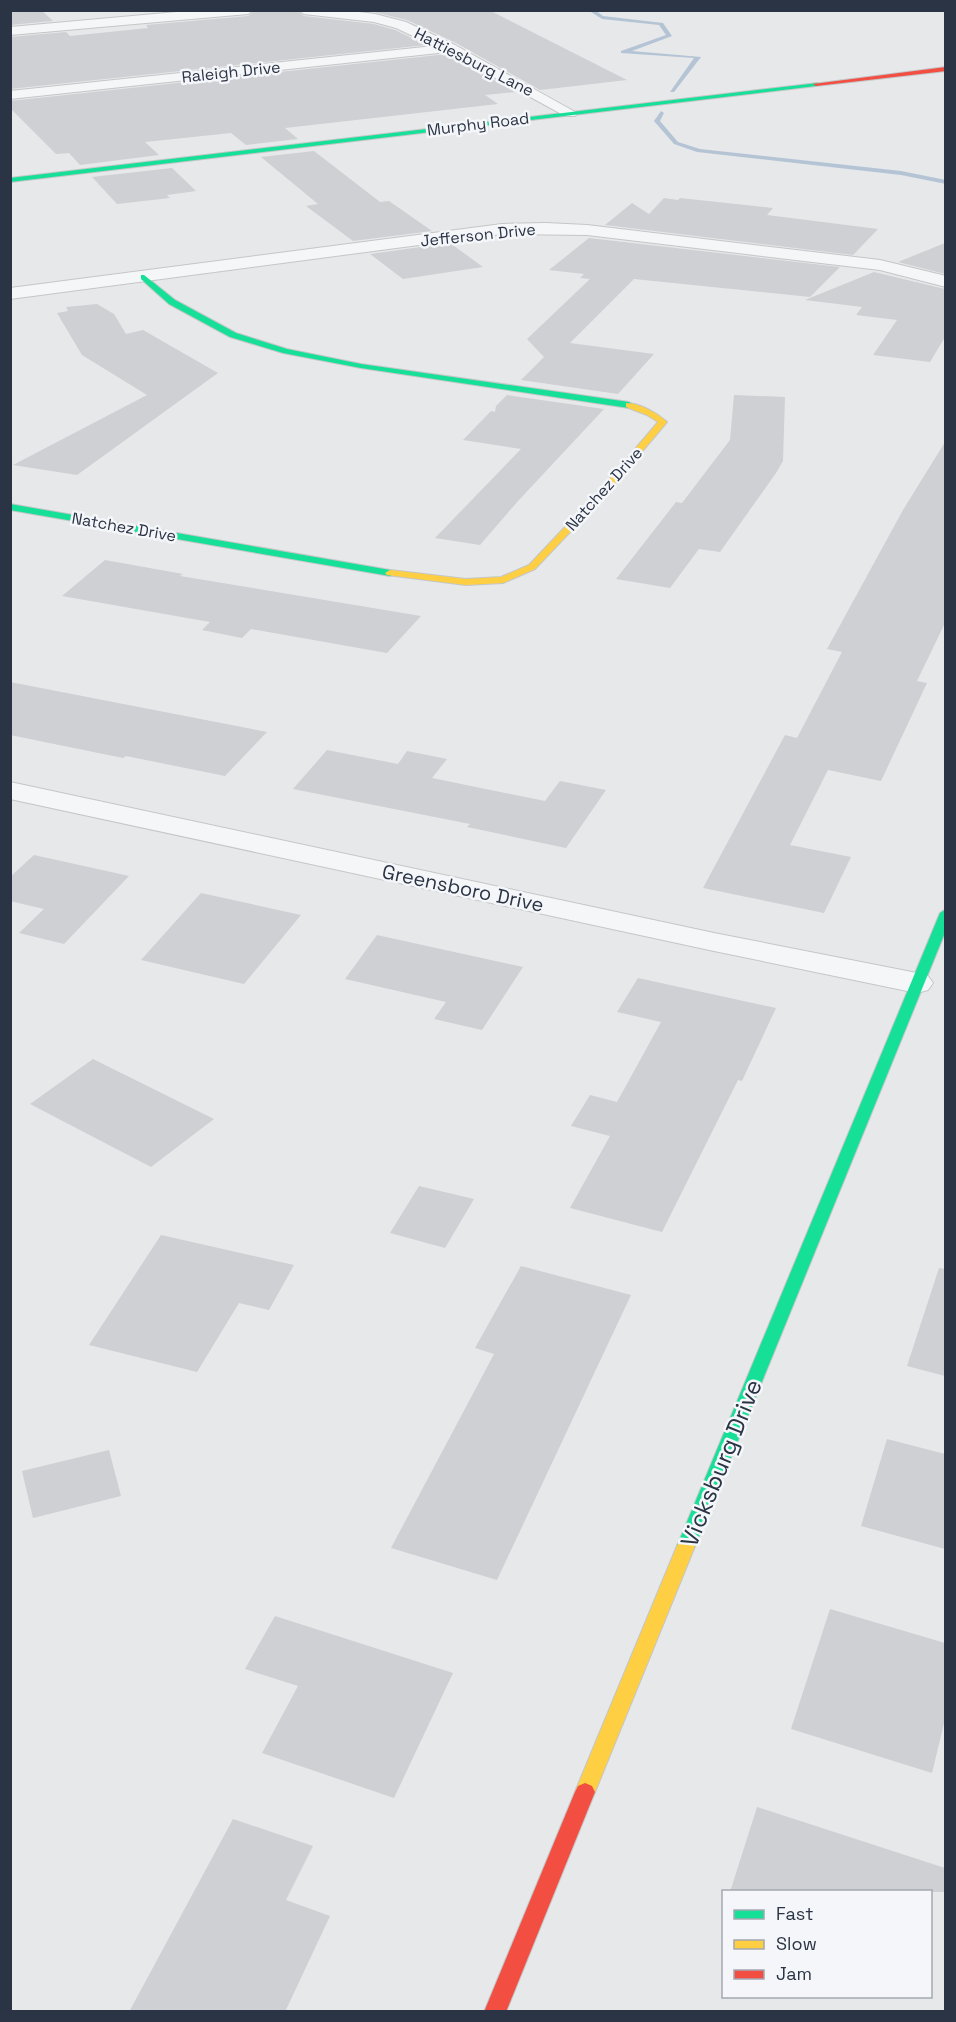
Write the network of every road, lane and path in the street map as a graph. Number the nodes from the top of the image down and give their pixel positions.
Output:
1 (84, 10) edge
2 (248, 10) edge
3 (304, 10) edge
4 (99, 22) junction
5 (10, 30) edge
6 (450, 48) junction
7 (943, 71) edge
8 (10, 95) edge
9 (570, 113) junction
10 (10, 180) edge
11 (144, 277) junction
12 (945, 282) edge
13 (10, 294) edge
14 (10, 507) edge
15 (10, 790) edge
16 (945, 913) edge
17 (917, 983) junction
18 (495, 2012) edge

1 - 4 street
2 - 4 street
3 - 6 street, Hattiesburg Lane
4 - 5 street
6 - 8 street, Raleigh Drive
6 - 9 street, Hattiesburg Lane
7 - 9 street, Murphy Road
9 - 10 street, Murphy Road
11 - 12 street, Jefferson Drive
11 - 13 street, Jefferson Drive
11 - 14 street, Natchez Drive
15 - 17 street, Greensboro Drive
16 - 17 street, Vicksburg Drive
17 - 18 street, Vicksburg Drive

